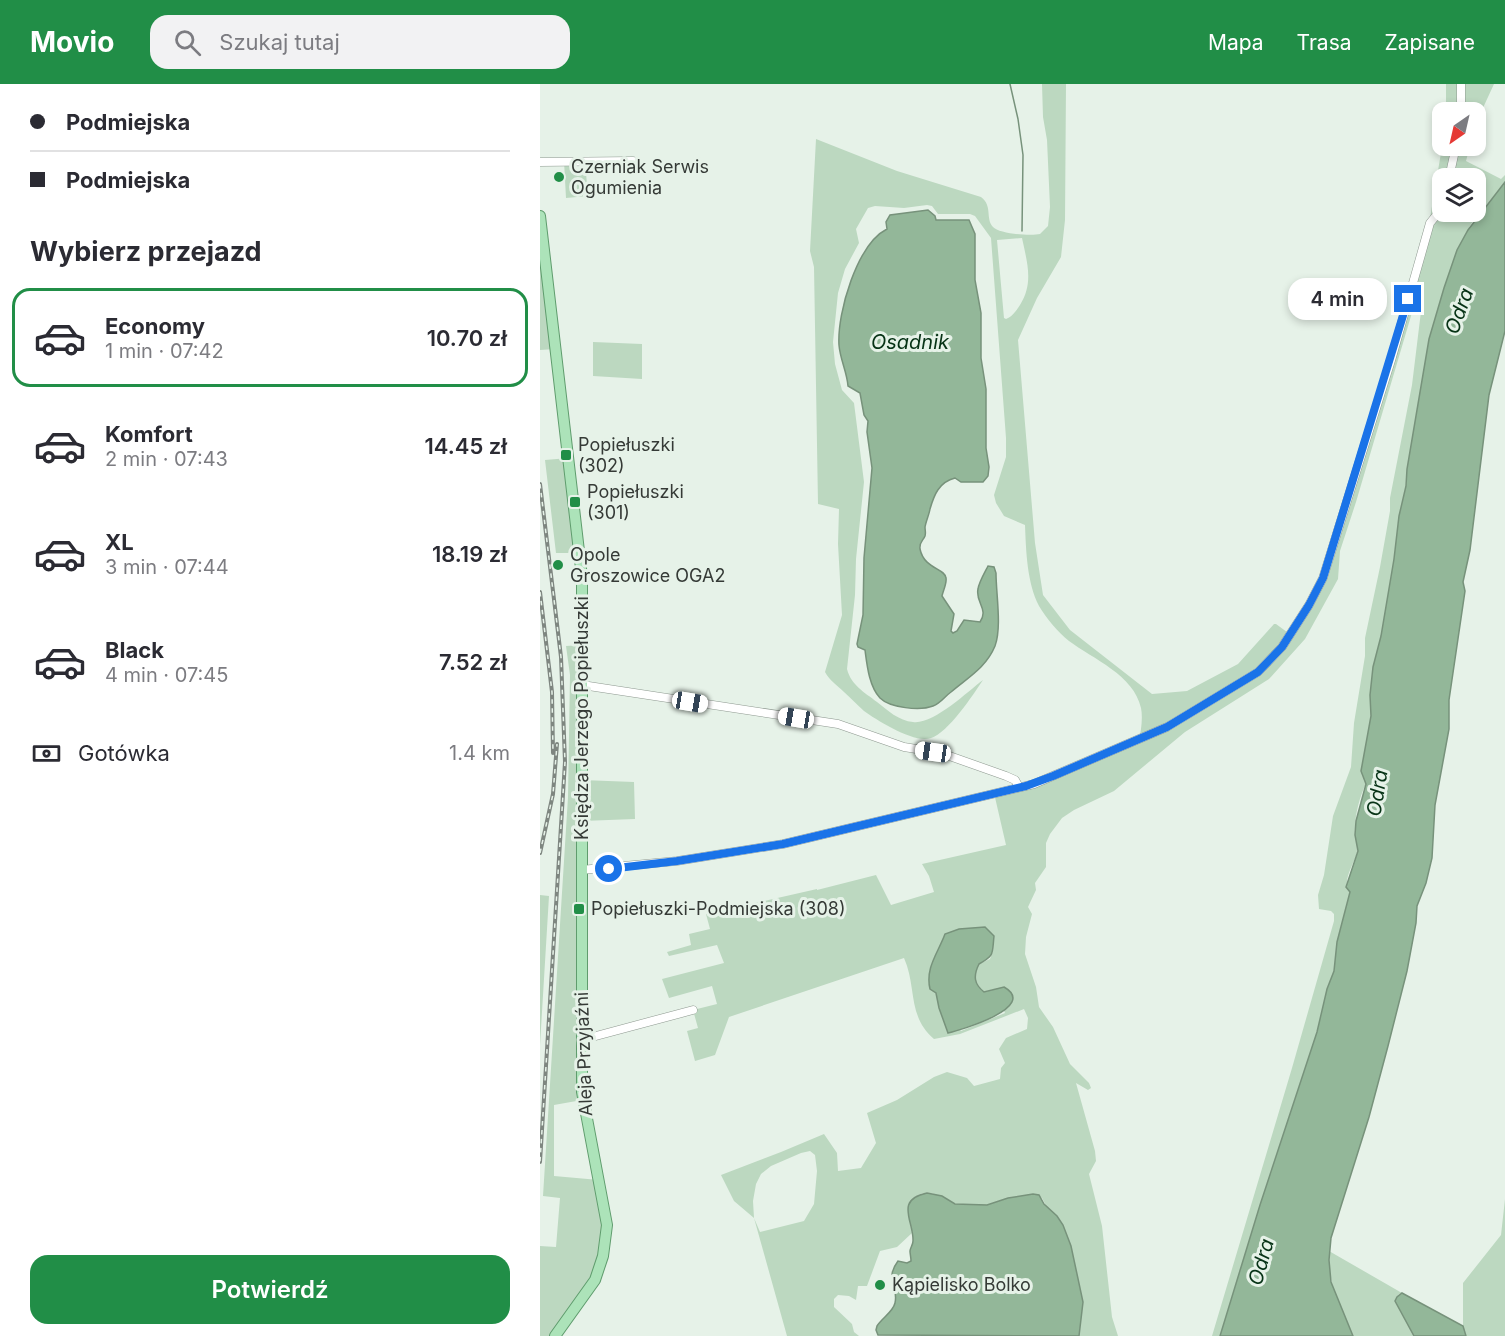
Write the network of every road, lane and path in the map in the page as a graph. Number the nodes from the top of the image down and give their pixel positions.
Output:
1 (1461, 84) edge
2 (1461, 102) edge
3 (633, 161) dead end
4 (540, 162) edge
5 (540, 216) edge
6 (1432, 221) edge
7 (582, 686) junction
8 (1019, 787) junction
9 (581, 866) junction
10 (693, 1010) dead end
11 (581, 1040) junction
12 (555, 1336) edge

1 - 2 street
3 - 4 street
5 - 7 main road, Księdza Jerzego Popiełuszki
6 - 8 street
7 - 8 street
7 - 9 main road, Księdza Jerzego Popiełuszki
8 - 9 street
9 - 11 main road, Aleja Przyjaźni
10 - 11 street
11 - 12 main road, Aleja Przyjaźni

